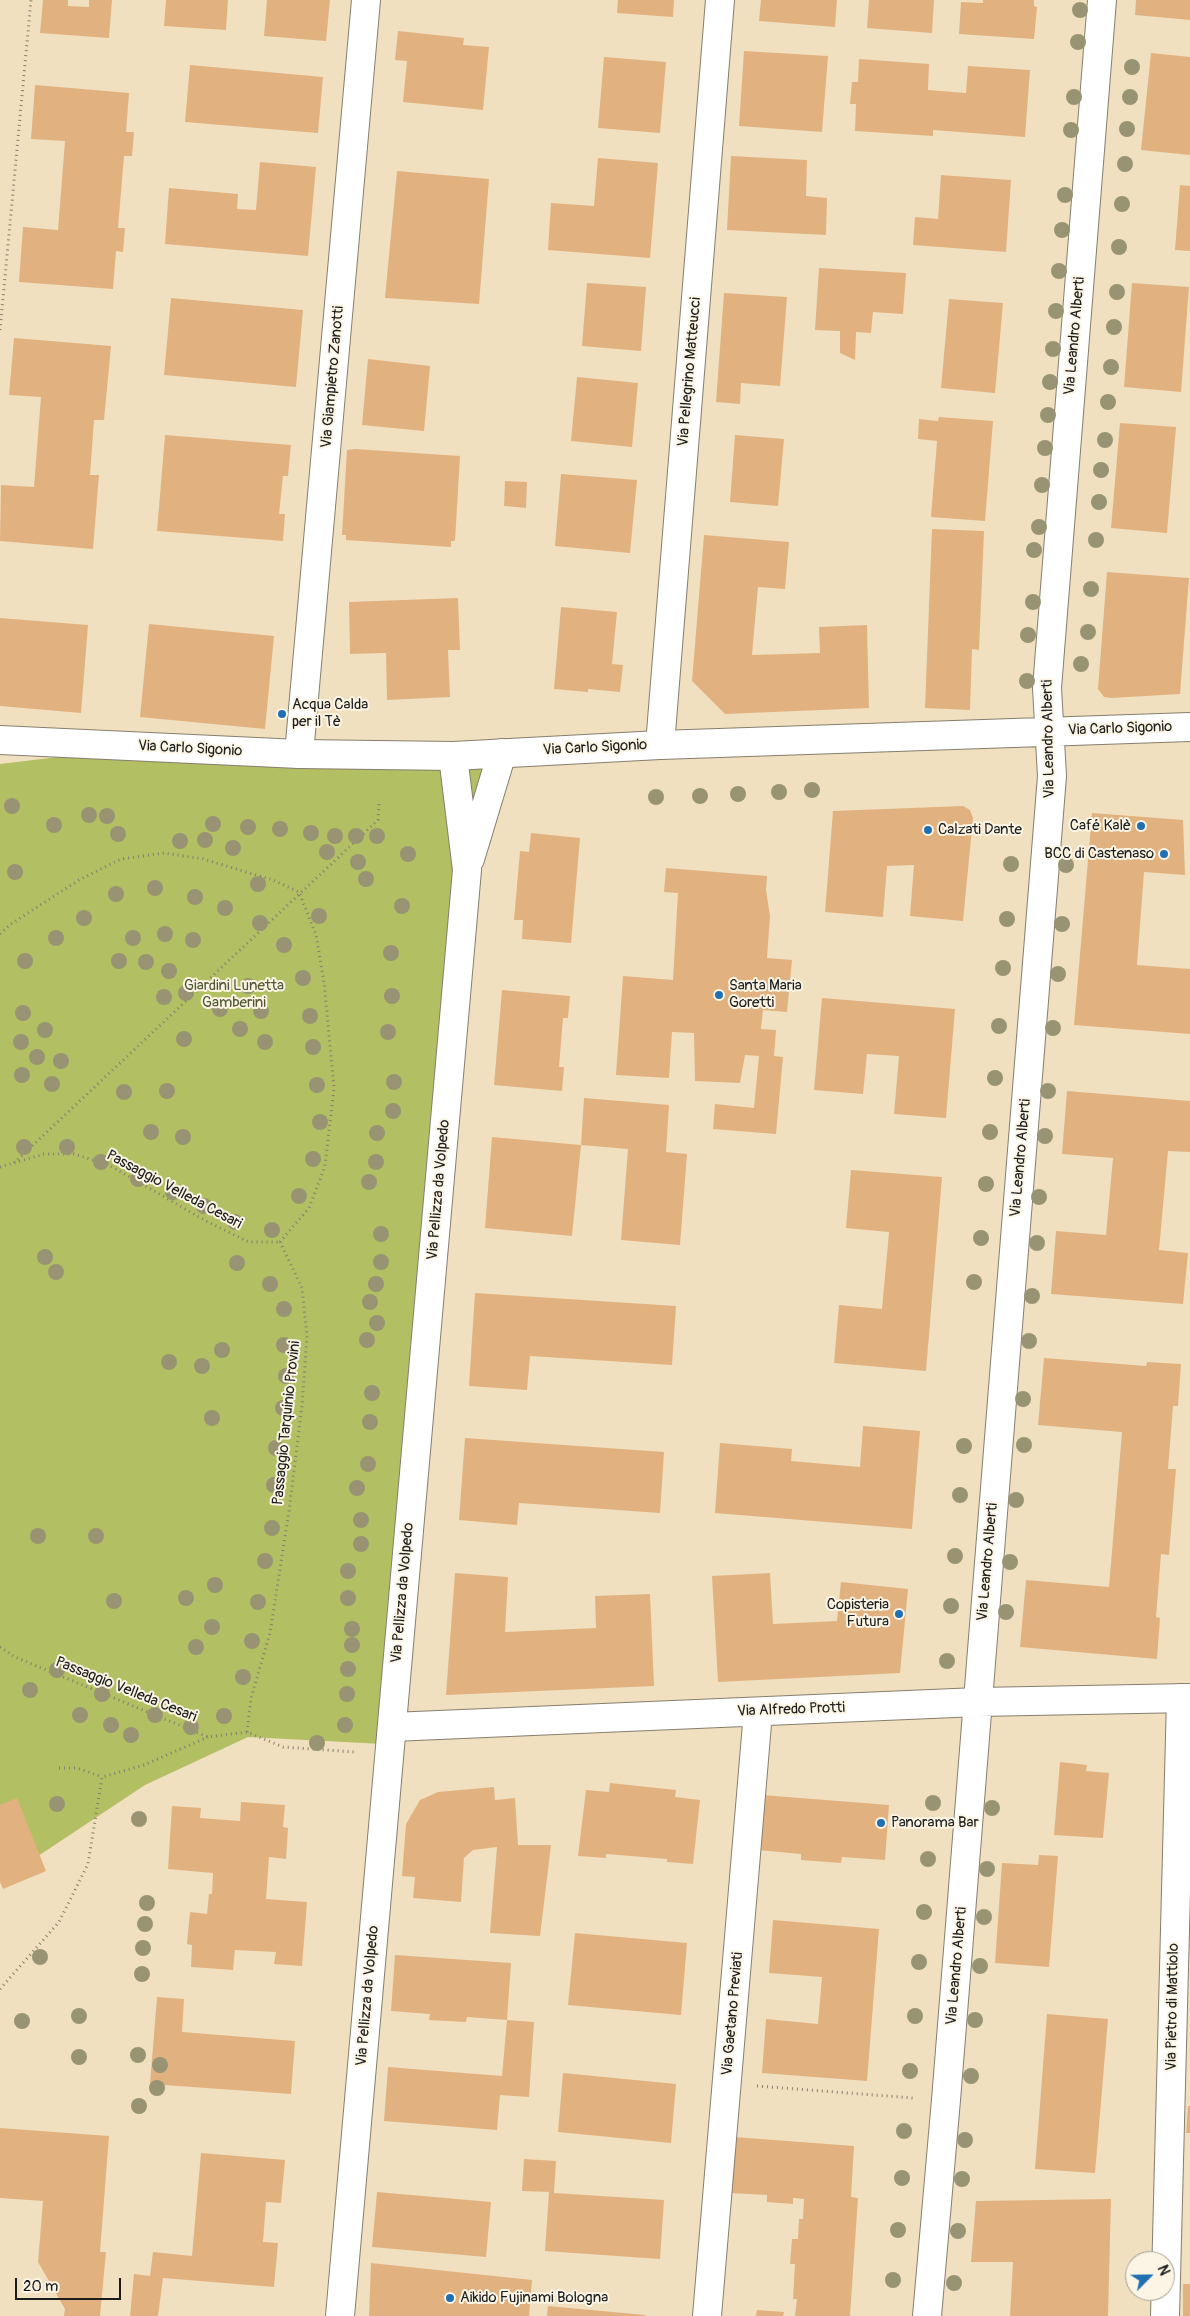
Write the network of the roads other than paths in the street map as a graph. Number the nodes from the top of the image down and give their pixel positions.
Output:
1 (366, 0) edge
2 (720, 0) edge
3 (1102, 0) edge
4 (1190, 727) edge
5 (1049, 732) junction
6 (0, 740) edge
7 (660, 745) junction
8 (502, 753) junction
9 (299, 754) junction
10 (453, 756) junction
11 (467, 870) junction
12 (1186, 1698) edge
13 (978, 1702) junction
14 (758, 1712) junction
15 (392, 1727) junction
16 (340, 2316) edge
17 (707, 2316) edge
18 (927, 2316) edge
19 (1165, 2316) edge

1 - 9 street, Via Giampietro Zanotti
2 - 7 street, Via Pellegrino Matteucci
3 - 5 street, Via Leandro Alberti
4 - 5 street, Via Carlo Sigonio
5 - 7 street, Via Carlo Sigonio
5 - 13 street, Via Leandro Alberti
6 - 9 street, Via Carlo Sigonio
7 - 8 street, Via Carlo Sigonio
8 - 10 street, Via Carlo Sigonio
8 - 11 street, Via Pellizza da Volpedo
9 - 10 street, Via Carlo Sigonio
10 - 11 street, Via Pellizza da Volpedo
11 - 15 street, Via Pellizza da Volpedo
12 - 13 street, Via Alfredo Protti
12 - 19 street, Via Pietro di Mattiolo
13 - 14 street, Via Alfredo Protti
13 - 18 street, Via Leandro Alberti
14 - 15 street, Via Alfredo Protti
14 - 17 street, Via Gaetano Previati
15 - 16 street, Via Pellizza da Volpedo

